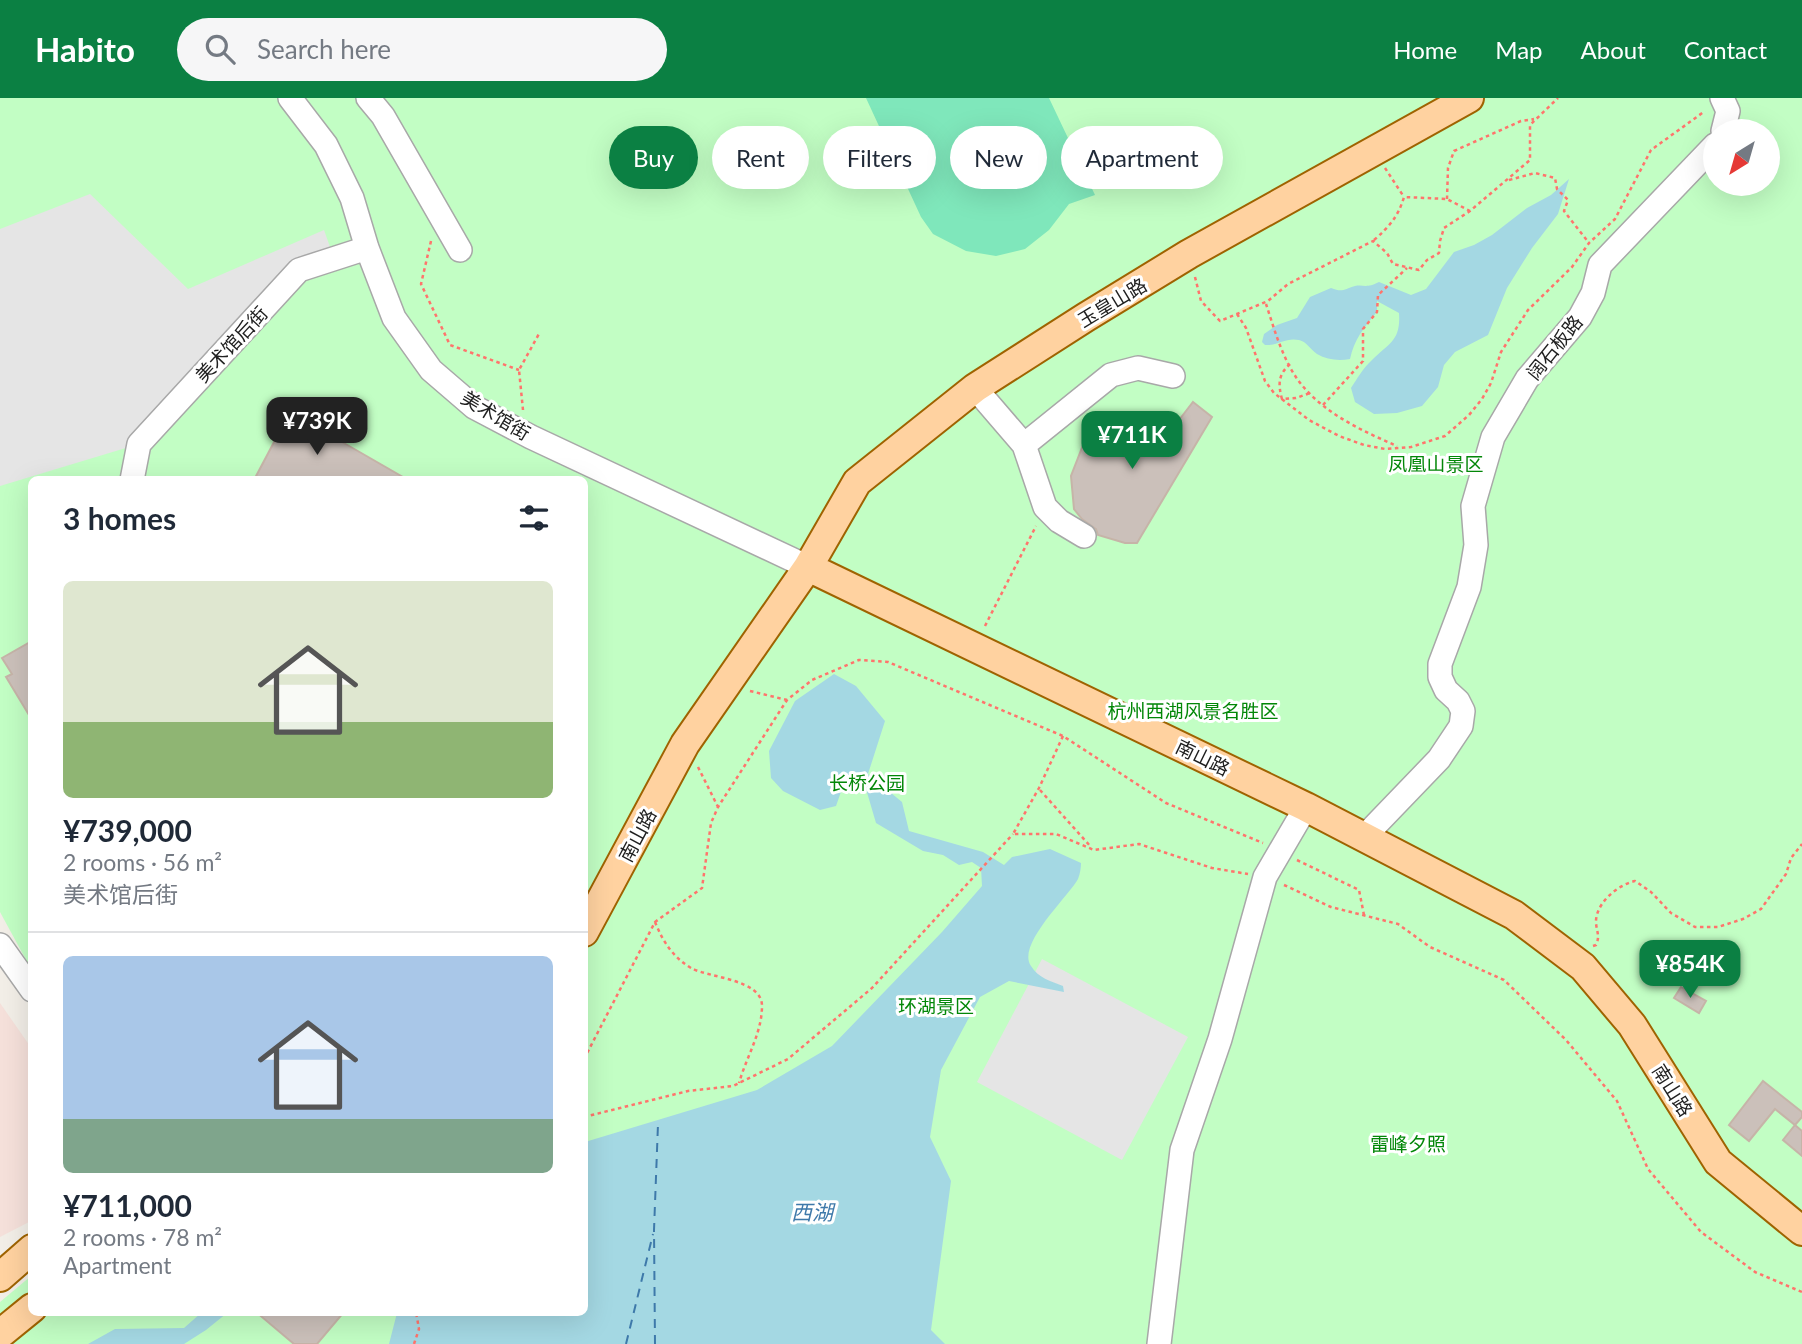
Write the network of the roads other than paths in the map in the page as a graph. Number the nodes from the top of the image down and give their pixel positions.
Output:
1 (290, 98) edge
2 (368, 98) edge
3 (1469, 98) edge
4 (1723, 100) edge
5 (1726, 119) edge
6 (1703, 158) edge
7 (367, 248) junction
8 (460, 250) dead end
9 (1173, 376) dead end
10 (975, 388) junction
11 (1024, 445) junction
12 (133, 476) edge
13 (1084, 536) dead end
14 (808, 567) junction
15 (1306, 807) junction
16 (1364, 837) junction
17 (588, 917) edge
18 (0, 945) edge
19 (28, 984) edge
20 (1802, 1231) edge
21 (28, 1252) edge
22 (0, 1277) edge
23 (28, 1311) edge
24 (0, 1334) edge
25 (1159, 1344) edge

1 - 7 street, 美术馆街
2 - 8 street
3 - 10 main road, 玉皇山路
4 - 5 street
6 - 16 street, 阔石板路
7 - 12 street, 美术馆后街
7 - 14 street, 美术馆街
9 - 11 street
10 - 11 street
10 - 14 main road, 玉皇山路
11 - 13 street
14 - 15 main road, 南山路
14 - 17 main road, 南山路
15 - 16 main road, 南山路
15 - 25 street
16 - 20 main road, 南山路
18 - 19 street
21 - 22 main road
23 - 24 main road

